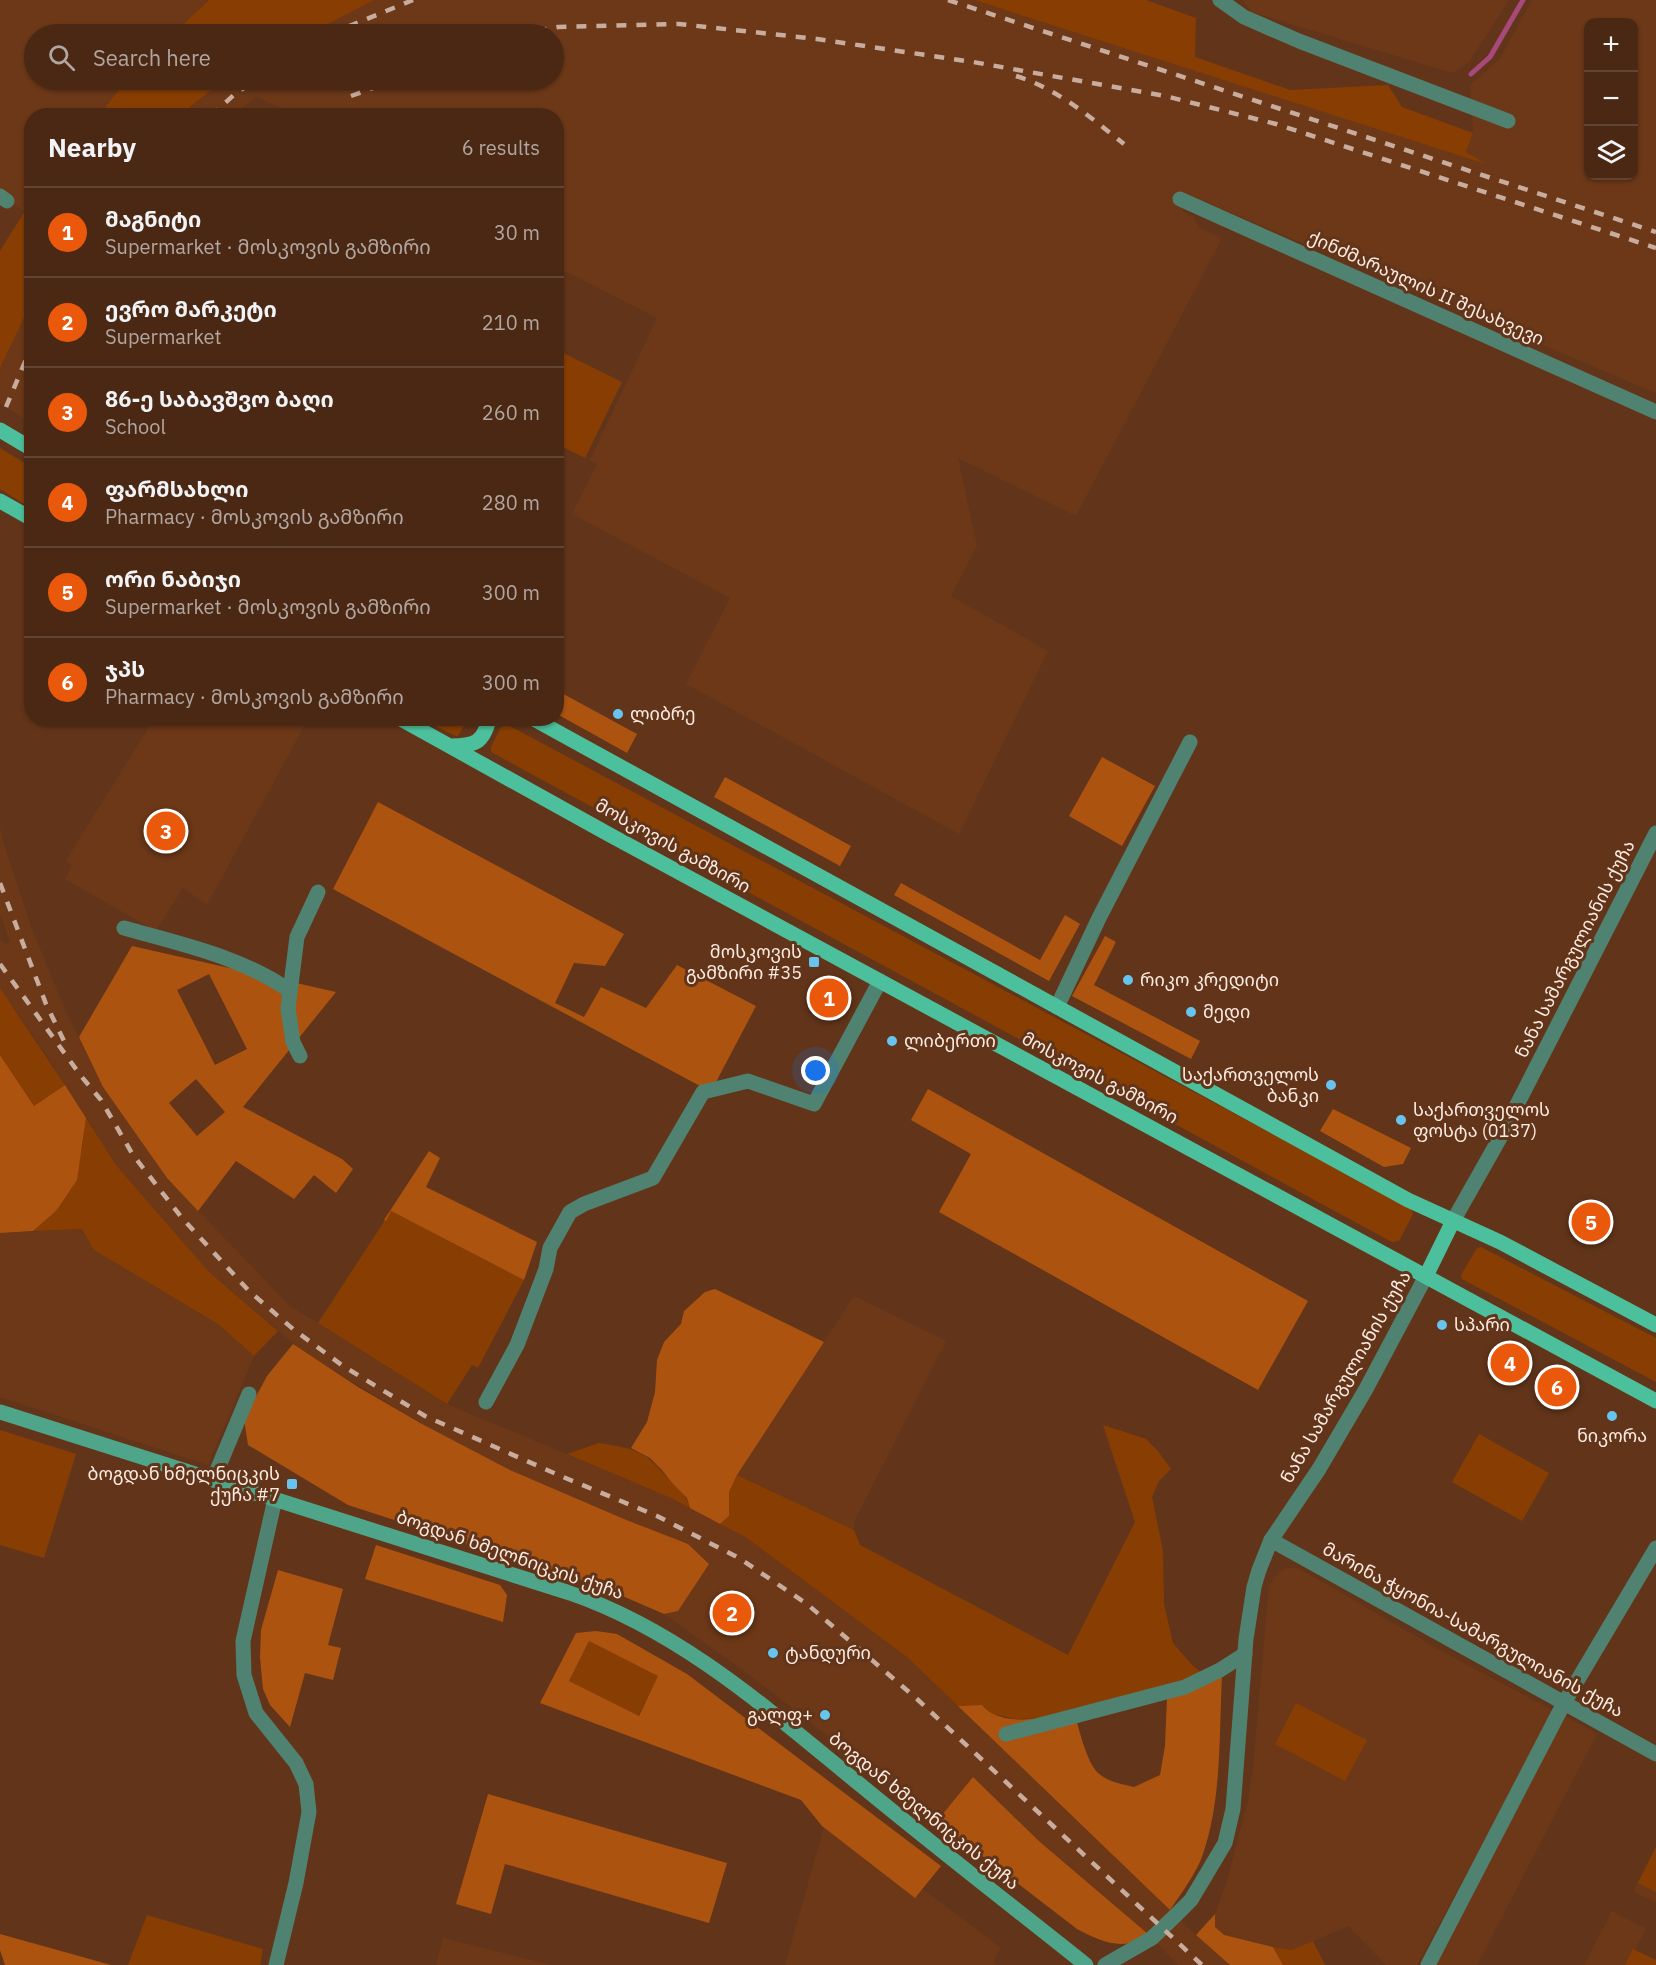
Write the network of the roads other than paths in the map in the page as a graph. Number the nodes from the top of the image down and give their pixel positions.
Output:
1 (1220, 0) edge
2 (1508, 121) dead end
3 (1180, 199) dead end
4 (1656, 412) edge
5 (0, 430) edge
6 (24, 445) edge
7 (0, 501) edge
8 (24, 514) edge
9 (414, 726) edge
10 (487, 726) edge
11 (547, 726) edge
12 (1190, 742) dead end
13 (451, 746) junction
14 (1656, 833) edge
15 (318, 892) dead end
16 (124, 928) dead end
17 (880, 981) junction
18 (290, 991) junction
19 (1057, 1007) junction
20 (300, 1056) dead end
21 (1453, 1221) junction
22 (1426, 1276) junction
23 (1656, 1325) edge
24 (249, 1394) dead end
25 (1656, 1401) edge
26 (486, 1402) dead end
27 (0, 1412) edge
28 (213, 1480) junction
29 (275, 1499) junction
30 (1271, 1540) junction
31 (1656, 1548) edge
32 (1245, 1654) junction
33 (1564, 1703) junction
34 (1006, 1734) dead end
35 (1656, 1754) edge
36 (276, 1965) edge
37 (1086, 1965) edge
38 (1105, 1965) edge
39 (1428, 1965) edge

1 - 2 street
3 - 4 street, ქინძმარაულის II შესახვევი
5 - 6 main road
7 - 8 main road
9 - 13 main road, მოსკოვის გამზირი
10 - 13 main road
11 - 19 main road
12 - 19 street
13 - 17 main road, მოსკოვის გამზირი
14 - 21 street, ნანა სამარგულიანის ქუჩა
15 - 18 street
16 - 18 street
17 - 22 main road, მოსკოვის გამზირი
17 - 26 street
18 - 20 street
19 - 21 main road
21 - 22 main road, ნანა სამარგულიანის ქუჩა
21 - 23 main road
22 - 25 main road, მოსკოვის გამზირი
22 - 30 street, ნანა სამარგულიანის ქუჩა
24 - 28 street
27 - 28 main road, ბოგდან ხმელნიცკის ქუჩა
28 - 29 main road, ბოგდან ხმელნიცკის ქუჩა
29 - 36 street
29 - 37 main road, ბოგდან ხმელნიცკის ქუჩა
30 - 32 street, ნანა სამარგულიანის ქუჩა
30 - 33 street, მარინა ჭყონია-სამარგულიანის ქუჩა
31 - 33 street
32 - 34 street
32 - 38 street, ნანა სამარგულიანის ქუჩა
33 - 35 street, მარინა ჭყონია-სამარგულიანის ქუჩა
33 - 39 street

